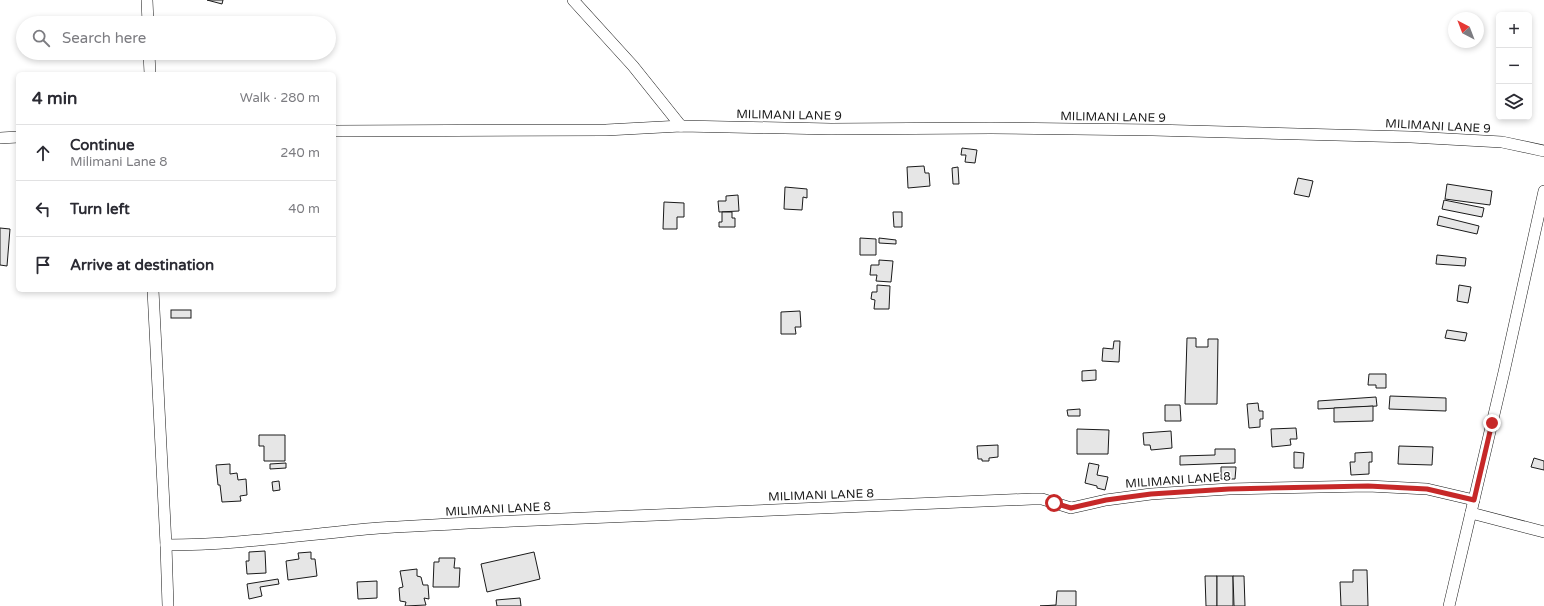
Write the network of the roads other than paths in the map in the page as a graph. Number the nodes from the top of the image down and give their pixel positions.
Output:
1 (147, 0) edge
2 (573, 0) edge
3 (148, 16) edge
4 (149, 60) edge
5 (150, 72) edge
6 (681, 126) junction
7 (336, 130) edge
8 (16, 137) edge
9 (0, 138) edge
10 (1544, 151) edge
11 (1544, 192) edge
12 (153, 292) edge
13 (1474, 500) junction
14 (1471, 514) junction
15 (1544, 532) edge
16 (166, 545) junction
17 (168, 606) edge
18 (1449, 606) edge

1 - 3 street
2 - 6 street
4 - 5 street
6 - 7 street, MILIMANI LANE 9
6 - 10 street, MILIMANI LANE 9
8 - 9 street
11 - 13 street
12 - 16 street
13 - 14 street
13 - 16 street, MILIMANI LANE 8
14 - 15 street
14 - 18 street
16 - 17 street

